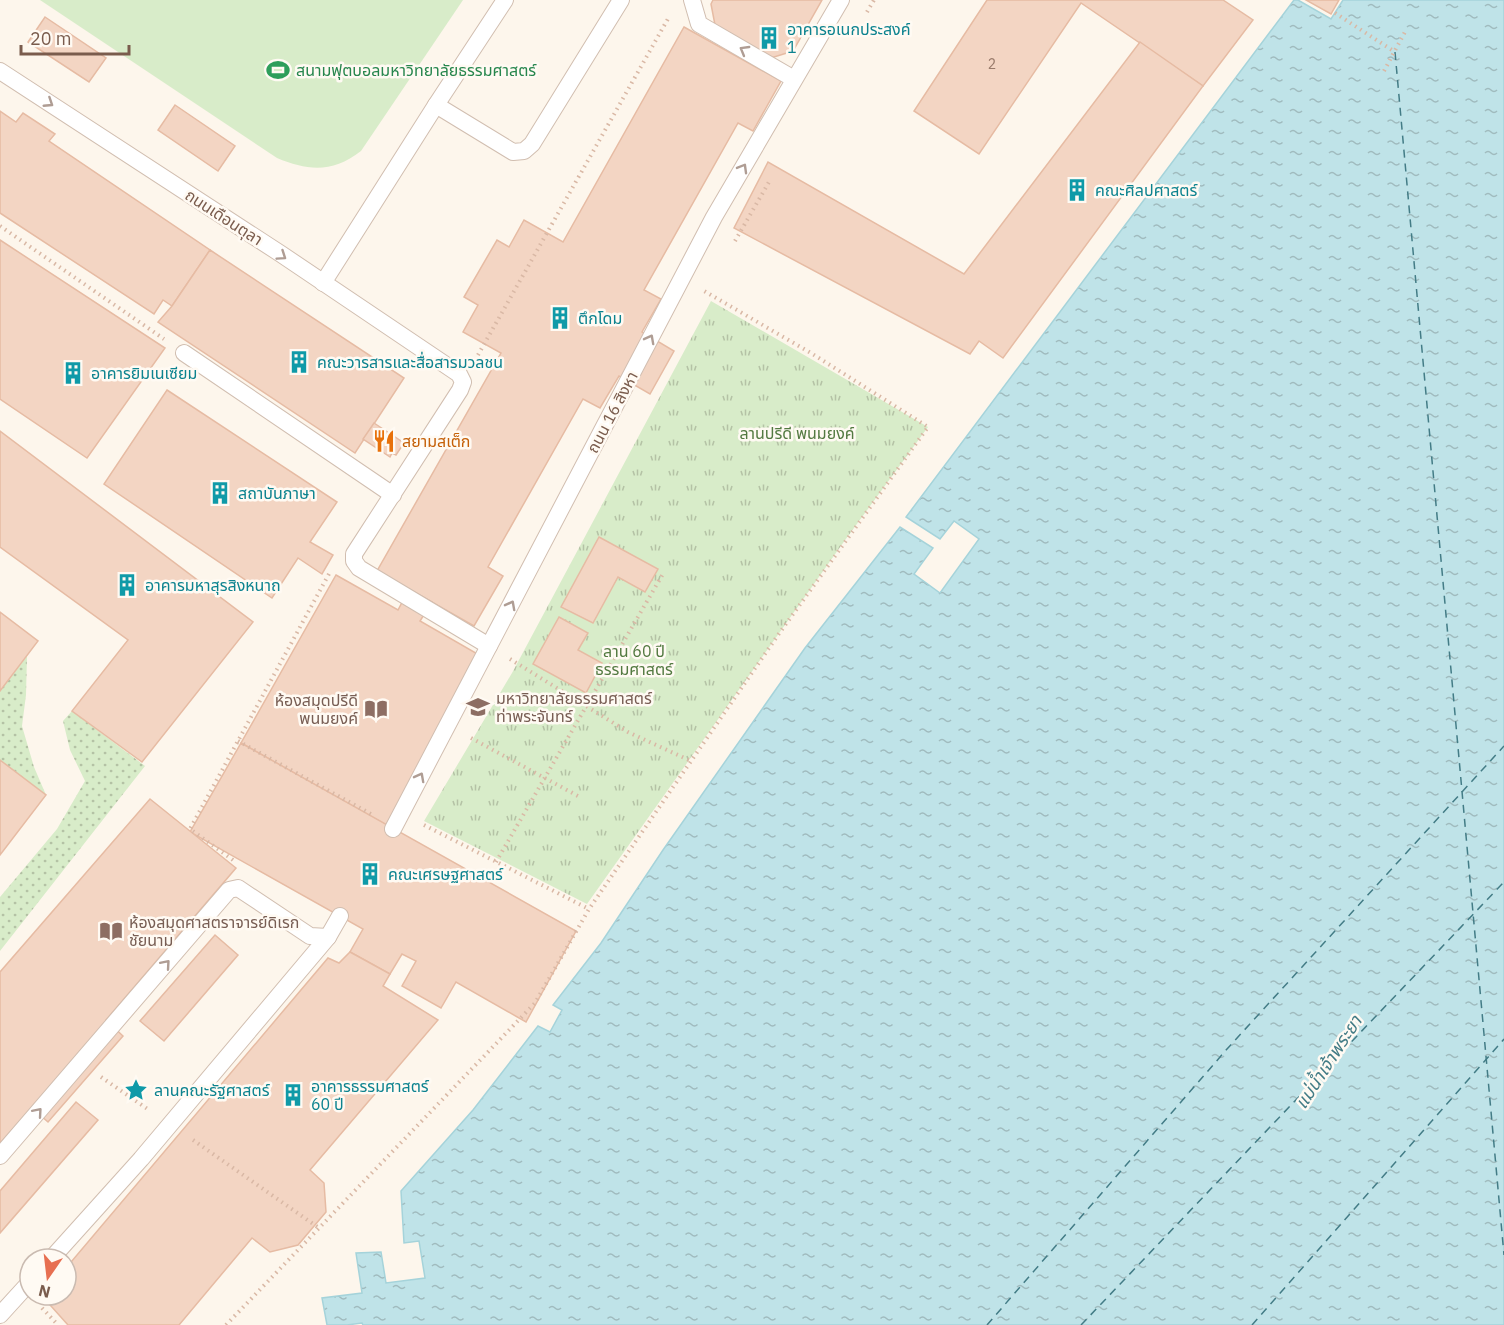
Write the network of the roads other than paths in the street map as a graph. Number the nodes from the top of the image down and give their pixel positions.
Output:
1 (505, 0) edge
2 (621, 0) edge
3 (841, 0) edge
4 (693, 2) edge
5 (0, 71) edge
6 (794, 80) junction
7 (436, 105) junction
8 (323, 283) junction
9 (184, 353) road end
10 (393, 495) junction
11 (489, 646) junction
12 (393, 828) road end
13 (340, 916) dead end
14 (328, 937) junction
15 (0, 1156) edge
16 (62, 1247) edge
17 (18, 1294) edge
18 (2, 1310) edge

1 - 7 lane
2 - 7 lane
3 - 6 lane, ถนน 16 สิงหา
6 -> 4 lane
5 -> 8 lane, ถนนเดือนตุลา
11 -> 6 lane, ถนน 16 สิงหา
7 - 8 lane
8 - 10 lane, ถนนเดือนตุลา
9 - 10 lane
10 - 11 lane
12 -> 11 lane, ถนน 16 สิงหา
13 - 14 lane
15 -> 14 lane
14 - 16 lane
17 - 18 lane

